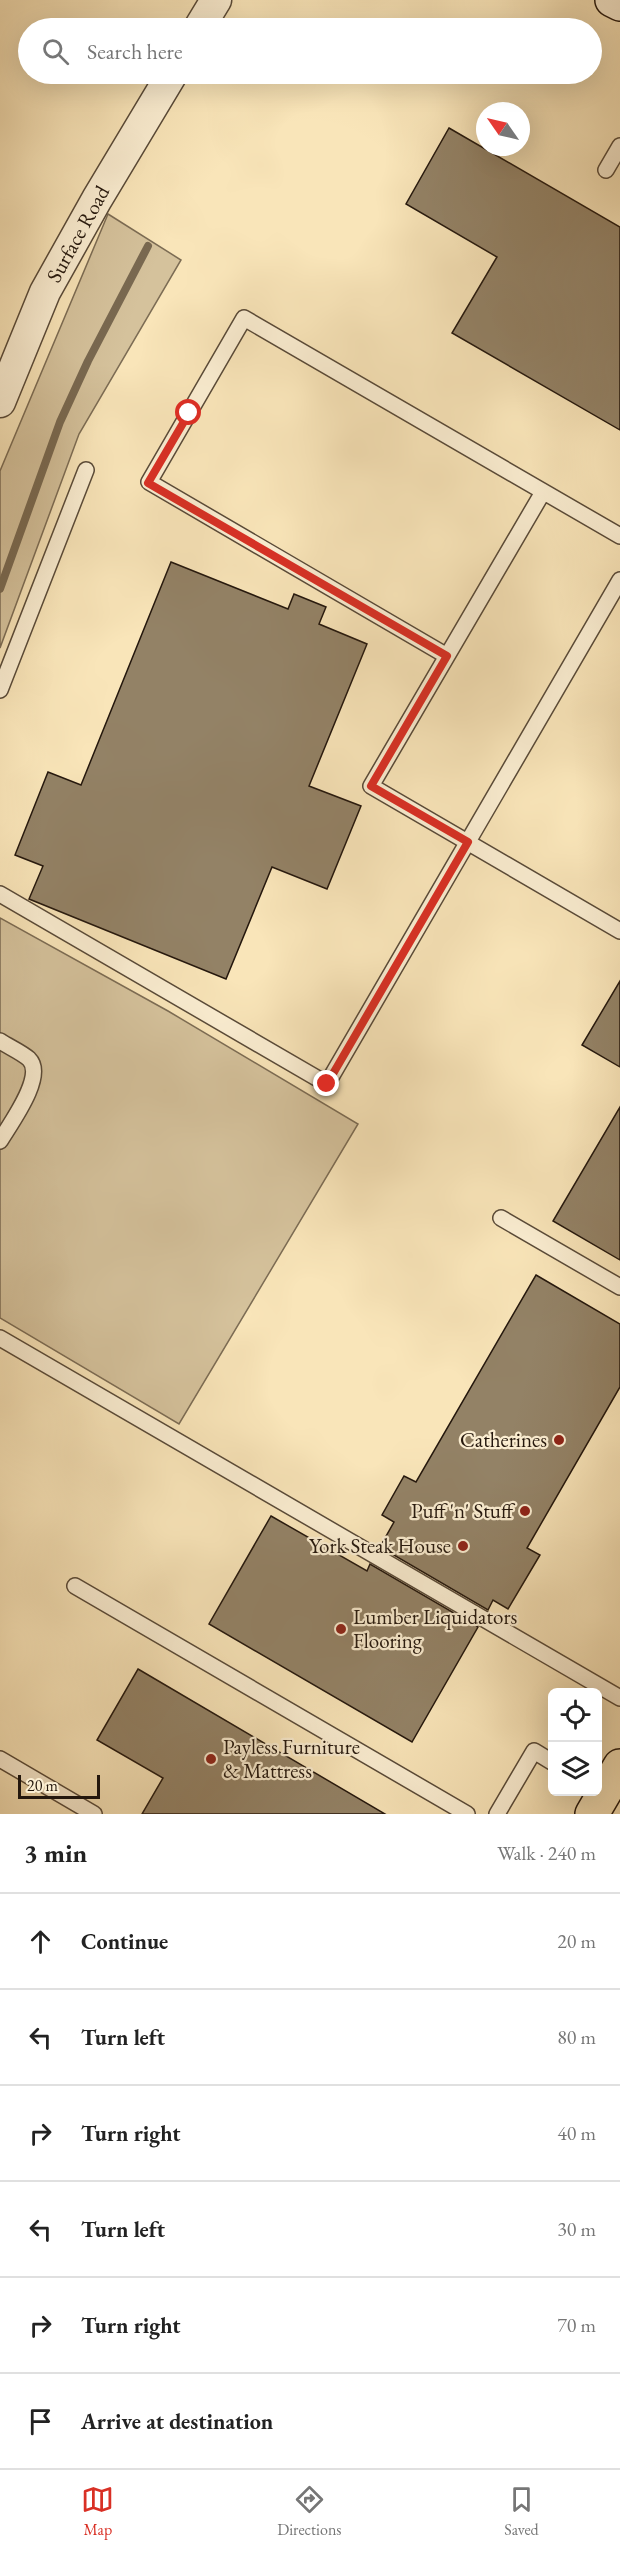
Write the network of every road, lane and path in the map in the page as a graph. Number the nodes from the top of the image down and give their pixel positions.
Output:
1 (216, 0) edge
2 (612, 0) edge
3 (620, 4) edge
4 (205, 18) edge
5 (166, 84) edge
6 (620, 146) edge
7 (606, 170) dead end
8 (0, 402) edge
9 (86, 470) dead end
10 (543, 492) junction
11 (620, 536) edge
12 (620, 580) edge
13 (447, 656) junction
14 (0, 690) edge
15 (468, 842) junction
16 (0, 894) edge
17 (620, 931) edge
18 (0, 1041) edge
19 (0, 1141) edge
20 (501, 1218) dead end
21 (620, 1287) edge
22 (0, 1338) edge
23 (75, 1586) dead end
24 (620, 1698) edge
25 (0, 1759) edge
26 (548, 1760) edge
27 (94, 1814) edge
28 (467, 1814) edge
29 (497, 1814) edge

1 - 4 street
2 - 3 main road
5 - 8 street, Surface Road
6 - 7 lane
9 - 14 lane
10 - 11 lane
10 - 13 lane
10 - 13 lane
12 - 15 lane
13 - 15 lane
15 - 16 lane
15 - 17 lane
18 - 19 lane
20 - 21 lane
22 - 24 lane
23 - 28 lane
25 - 27 lane
26 - 29 lane

